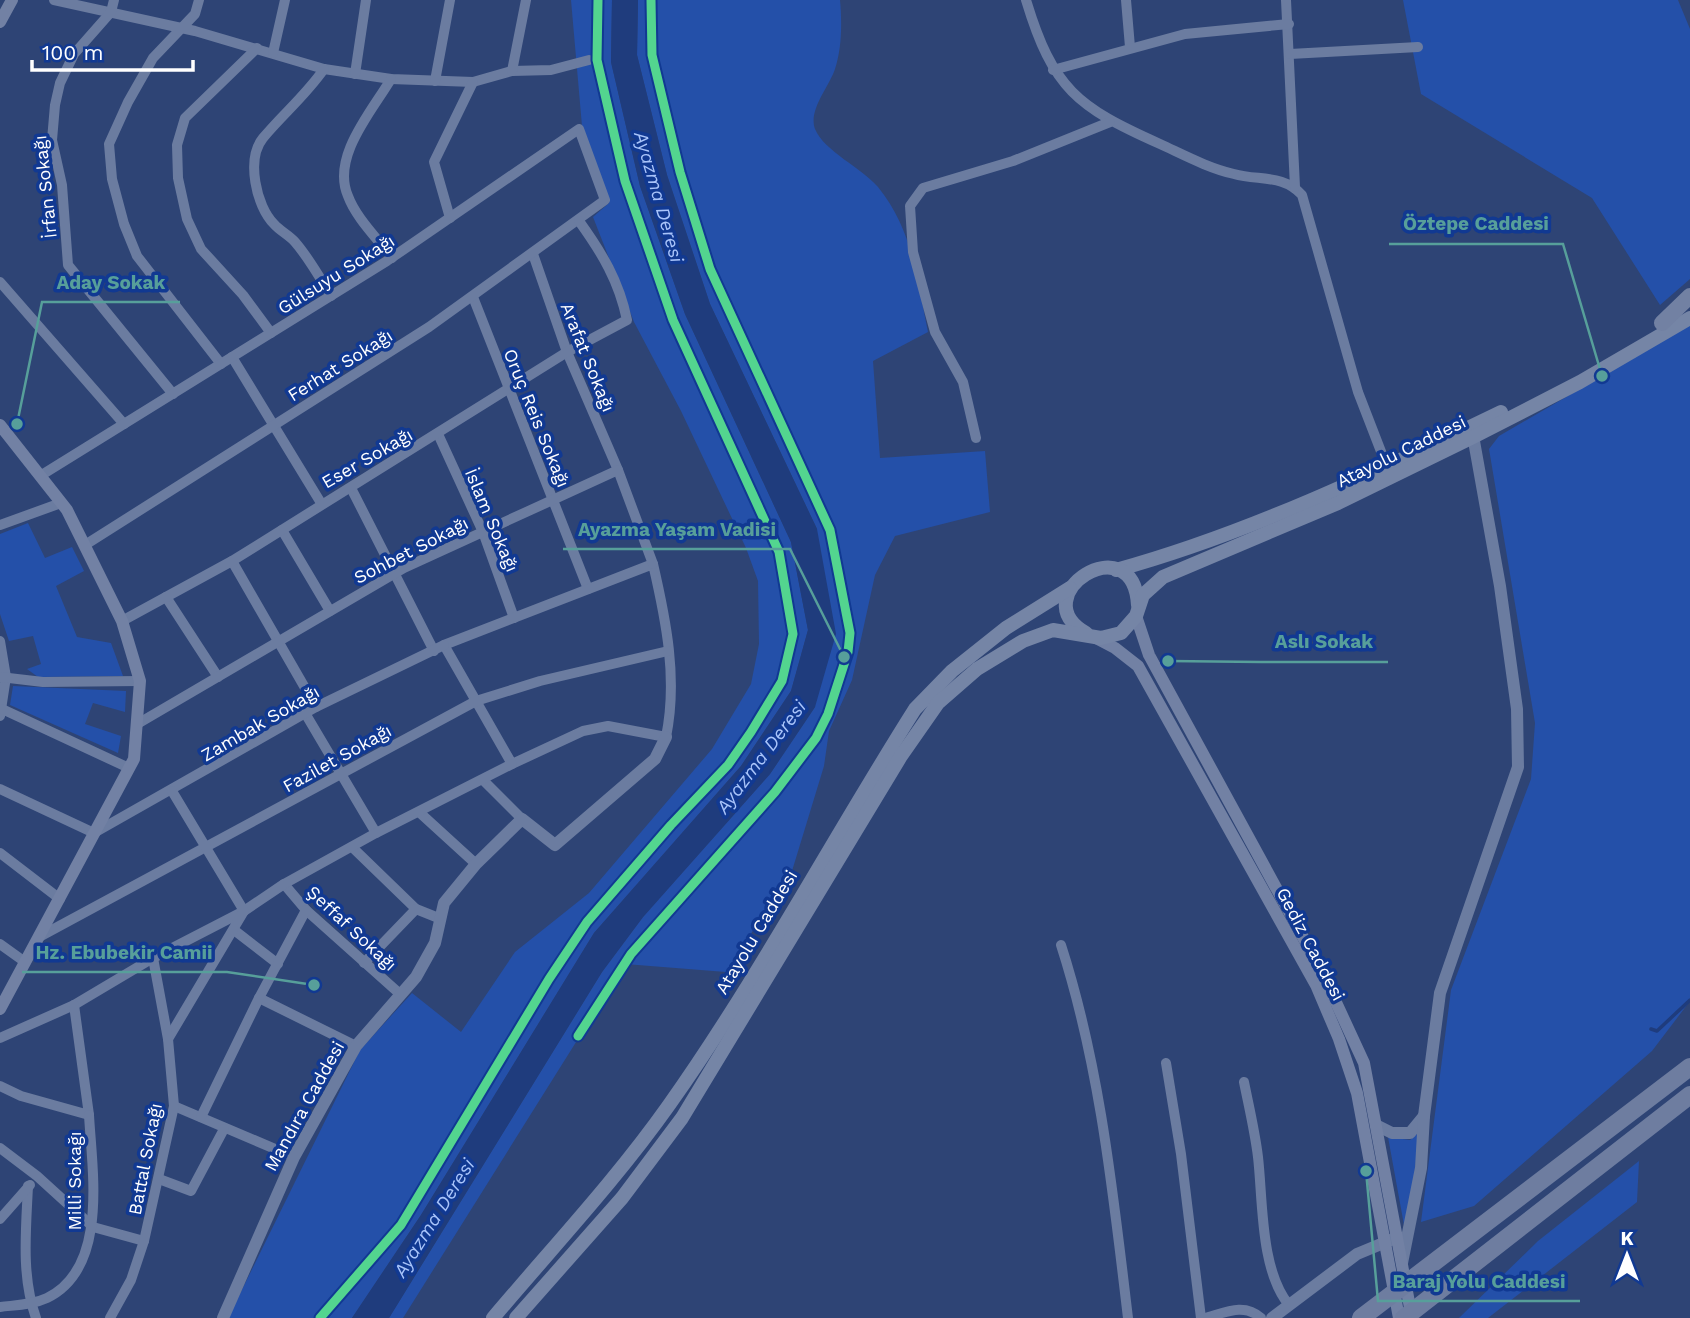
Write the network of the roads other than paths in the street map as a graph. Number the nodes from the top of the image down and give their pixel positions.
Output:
1 (12, 0) edge
2 (54, 0) edge
3 (114, 0) edge
4 (199, 0) edge
5 (285, 0) edge
6 (366, 0) edge
7 (450, 0) edge
8 (526, 0) edge
9 (1026, 0) edge
10 (1126, 0) edge
11 (1286, 0) edge
12 (111, 12) junction
13 (1, 17) edge
14 (1289, 24) junction
15 (181, 27) junction
16 (1130, 47) junction
17 (1418, 47) dead end
18 (257, 48) junction
19 (273, 53) junction
20 (1290, 54) junction
21 (589, 60) dead end
22 (324, 69) junction
23 (1053, 70) junction
24 (512, 71) junction
25 (355, 74) junction
26 (391, 79) junction
27 (435, 81) junction
28 (473, 82) junction
29 (1110, 122) junction
30 (1295, 187) junction
31 (605, 200) joint
32 (450, 218) junction
33 (579, 222) junction
34 (533, 254) junction
35 (392, 258) junction
36 (0, 282) edge
37 (331, 296) junction
38 (1690, 296) edge
39 (473, 297) junction
40 (1690, 307) edge
41 (1690, 318) edge
42 (1662, 323) junction
43 (271, 334) junction
44 (567, 352) junction
45 (232, 357) junction
46 (221, 364) junction
47 (508, 390) junction
48 (173, 394) junction
49 (124, 424) junction
50 (276, 424) junction
51 (0, 425) edge
52 (1472, 432) junction
53 (438, 434) junction
54 (5, 438) edge
55 (976, 438) dead end
56 (1387, 467) junction
57 (618, 470) junction
58 (40, 476) junction
59 (351, 488) junction
60 (552, 500) junction
61 (61, 503) junction
62 (321, 503) junction
63 (0, 525) edge
64 (282, 530) junction
65 (483, 532) junction
66 (85, 545) junction
67 (232, 561) junction
68 (653, 564) junction
69 (1116, 570) junction
70 (394, 574) junction
71 (1070, 588) junction
72 (588, 589) junction
73 (166, 597) junction
74 (330, 611) junction
75 (1136, 616) junction
76 (514, 618) junction
77 (122, 621) junction
78 (1090, 636) junction
79 (279, 640) junction
80 (0, 641) edge
81 (444, 645) junction
82 (434, 651) junction
83 (668, 651) junction
84 (3, 677) edge
85 (218, 677) junction
86 (140, 681) junction
87 (476, 701) junction
88 (316, 707) junction
89 (1, 712) edge
90 (305, 713) junction
91 (139, 723) junction
92 (666, 737) junction
93 (512, 764) junction
94 (129, 768) junction
95 (340, 773) junction
96 (483, 780) junction
97 (0, 789) edge
98 (172, 792) junction
99 (419, 812) junction
100 (522, 819) junction
101 (376, 833) junction
102 (94, 834) junction
103 (207, 847) junction
104 (352, 847) junction
105 (0, 853) edge
106 (476, 864) junction
107 (284, 884) junction
108 (60, 899) junction
109 (416, 909) junction
110 (244, 911) junction
111 (306, 911) junction
112 (441, 919) junction
113 (234, 930) junction
114 (39, 937) junction
115 (0, 943) edge
116 (1061, 945) dead end
117 (153, 958) junction
118 (25, 962) junction
119 (363, 963) junction
120 (278, 964) junction
121 (400, 994) junction
122 (259, 998) junction
123 (74, 1005) junction
124 (0, 1009) edge
125 (0, 1038) edge
126 (168, 1039) junction
127 (356, 1046) junction
128 (1690, 1053) edge
129 (1166, 1063) dead end
130 (1690, 1067) edge
131 (1244, 1082) dead end
132 (0, 1086) edge
133 (1690, 1095) edge
134 (1690, 1102) edge
135 (174, 1107) junction
136 (89, 1115) junction
137 (1424, 1116) junction
138 (201, 1117) junction
139 (1621, 1121) junction
140 (1376, 1125) junction
141 (223, 1129) junction
142 (0, 1148) edge
143 (294, 1157) junction
144 (1605, 1162) junction
145 (37, 1176) junction
146 (159, 1179) junction
147 (28, 1186) junction
148 (0, 1219) edge
149 (93, 1227) junction
150 (1391, 1239) junction
151 (144, 1241) junction
152 (1402, 1265) junction
153 (31, 1304) junction
154 (1289, 1305) junction
155 (0, 1307) edge
156 (36, 1318) edge
157 (110, 1318) edge
158 (223, 1318) edge
159 (493, 1318) edge
160 (516, 1318) edge
161 (1128, 1318) edge
162 (1203, 1318) edge
163 (1261, 1318) edge
164 (1272, 1318) edge
165 (1361, 1318) edge
166 (1401, 1318) edge
167 (1412, 1318) edge

1 - 13 main road
2 - 12 street
3 - 12 street, İrfan Sokağı
4 - 15 street
5 - 19 street
6 - 25 street
7 - 27 street
8 - 24 street
9 - 23 street
10 - 16 street
11 - 14 street
12 - 15 street
12 - 48 street, İrfan Sokağı
14 - 16 street
14 - 20 street
15 - 18 street
15 - 46 street
16 - 23 street
17 - 20 street
18 - 19 street
18 - 43 street
19 - 22 street
20 - 30 street
21 - 24 street
22 - 25 street
22 - 37 street
23 - 29 street
24 - 28 street
25 - 26 street
26 - 27 street
26 - 35 street
27 - 28 street
28 - 32 street
29 - 30 street
29 - 55 street
30 - 56 street
31 - 32 street, Gülsuyu Sokağı
31 - 33 street, Ferhat Sokağı
32 - 35 street, Gülsuyu Sokağı
33 - 34 street, Ferhat Sokağı
33 - 44 street, Eser Sokağı
34 - 39 street, Ferhat Sokağı
34 - 44 street, Arafat Sokağı
35 - 37 street, Gülsuyu Sokağı
36 - 49 street
37 - 43 street, Gülsuyu Sokağı
38 - 42 highway
39 - 47 street, Oruç Reis Sokağı
39 - 50 street, Ferhat Sokağı
40 - 42 highway
41 - 52 main road, Atayolu Caddesi
42 - 52 main road, Atayolu Caddesi
43 - 45 street, Gülsuyu Sokağı
44 - 47 street, Eser Sokağı
44 - 57 street, Arafat Sokağı
45 - 46 street, Gülsuyu Sokağı
45 - 50 street
46 - 48 street, Gülsuyu Sokağı
47 - 53 street, Eser Sokağı
47 - 60 street, Oruç Reis Sokağı
48 - 49 street, Gülsuyu Sokağı
49 - 58 street, Gülsuyu Sokağı
50 - 62 street
50 - 66 street, Ferhat Sokağı
51 - 54 main road
52 - 56 main road, Atayolu Caddesi
52 - 75 main road, Atayolu Caddesi
52 - 137 street
53 - 59 street, Eser Sokağı
53 - 65 street, İslam Sokağı
54 - 58 main road
56 - 69 main road, Atayolu Caddesi
57 - 60 street, Sohbet Sokağı
57 - 68 street
58 - 61 main road
59 - 62 street, Eser Sokağı
59 - 70 street
60 - 65 street, Sohbet Sokağı
60 - 72 street, Oruç Reis Sokağı
61 - 63 street
61 - 66 main road
62 - 64 street, Eser Sokağı
64 - 67 street, Eser Sokağı
64 - 74 street
65 - 70 street, Sohbet Sokağı
65 - 76 street, İslam Sokağı
66 - 77 main road
67 - 73 street, Eser Sokağı
67 - 79 street
68 - 72 street, Zambak Sokağı
68 - 83 street
69 - 71 main road, Atayolu Caddesi
69 - 75 main road
70 - 74 street, Sohbet Sokağı
70 - 82 street
71 - 78 main road
71 - 159 main road, Atayolu Caddesi
72 - 76 street, Zambak Sokağı
73 - 77 street, Eser Sokağı
73 - 85 street
74 - 79 street, Sohbet Sokağı
75 - 78 main road, Atayolu Caddesi
75 - 140 main road, Gediz Caddesi
76 - 81 street, Zambak Sokağı
77 - 86 main road
78 - 150 main road, Gediz Caddesi
78 - 160 main road, Atayolu Caddesi
79 - 85 street, Sohbet Sokağı
79 - 88 street
80 - 84 street
81 - 82 street, Zambak Sokağı
81 - 87 street
82 - 88 street, Zambak Sokağı
83 - 87 street, Fazilet Sokağı
83 - 92 street
84 - 86 street
84 - 89 street
85 - 91 street, Sohbet Sokağı
86 - 91 main road
87 - 93 street
87 - 95 street, Fazilet Sokağı
88 - 90 street, Zambak Sokağı
89 - 94 street
90 - 95 street
90 - 98 street, Zambak Sokağı
91 - 94 main road
92 - 93 street
92 - 100 street
93 - 96 street
94 - 102 main road
95 - 101 street
95 - 103 street, Fazilet Sokağı
96 - 99 street
96 - 100 street
97 - 102 street
98 - 102 street, Zambak Sokağı
98 - 103 street
99 - 101 street
99 - 106 street
100 - 106 street, Mandıra Caddesi
101 - 104 street
102 - 108 main road
103 - 110 street
103 - 114 street, Fazilet Sokağı
104 - 107 street
104 - 109 street
105 - 108 street
106 - 112 street, Mandıra Caddesi
107 - 110 street
107 - 111 street, Şeffaf Sokağı
108 - 114 main road
109 - 112 street
109 - 119 street
110 - 113 street
110 - 117 street
111 - 119 street, Şeffaf Sokağı
111 - 120 street
112 - 121 street, Mandıra Caddesi
113 - 120 street
113 - 126 street
114 - 118 main road
115 - 118 street
116 - 161 street
117 - 123 street
117 - 126 street, Battal Sokağı
118 - 124 main road
119 - 121 street, Şeffaf Sokağı
120 - 122 street
121 - 127 street, Mandıra Caddesi
122 - 127 street
122 - 138 street
123 - 125 street
123 - 136 street, Milli Sokağı
126 - 135 street, Battal Sokağı
127 - 143 street, Mandıra Caddesi
128 - 139 highway
129 - 162 street
130 - 139 highway
131 - 154 street
132 - 136 street
133 - 144 highway
134 - 144 highway
135 - 138 street
135 - 146 street, Battal Sokağı
136 - 149 street, Milli Sokağı
137 - 140 street
137 - 152 street
138 - 141 street
139 - 165 highway
140 - 150 main road, Gediz Caddesi
141 - 143 street
141 - 146 street
142 - 145 street
143 - 158 street, Mandıra Caddesi
144 - 166 highway
145 - 147 street
145 - 149 street
146 - 151 street, Battal Sokağı
147 - 148 street
147 - 153 street
149 - 151 street
149 - 153 street, Milli Sokağı
150 - 152 main road, Gediz Caddesi
150 - 154 street
150 - 166 main road, Gediz Caddesi
151 - 157 street, Battal Sokağı
152 - 167 main road, Gediz Caddesi
153 - 155 street
153 - 156 street
154 - 164 street
162 - 163 street

